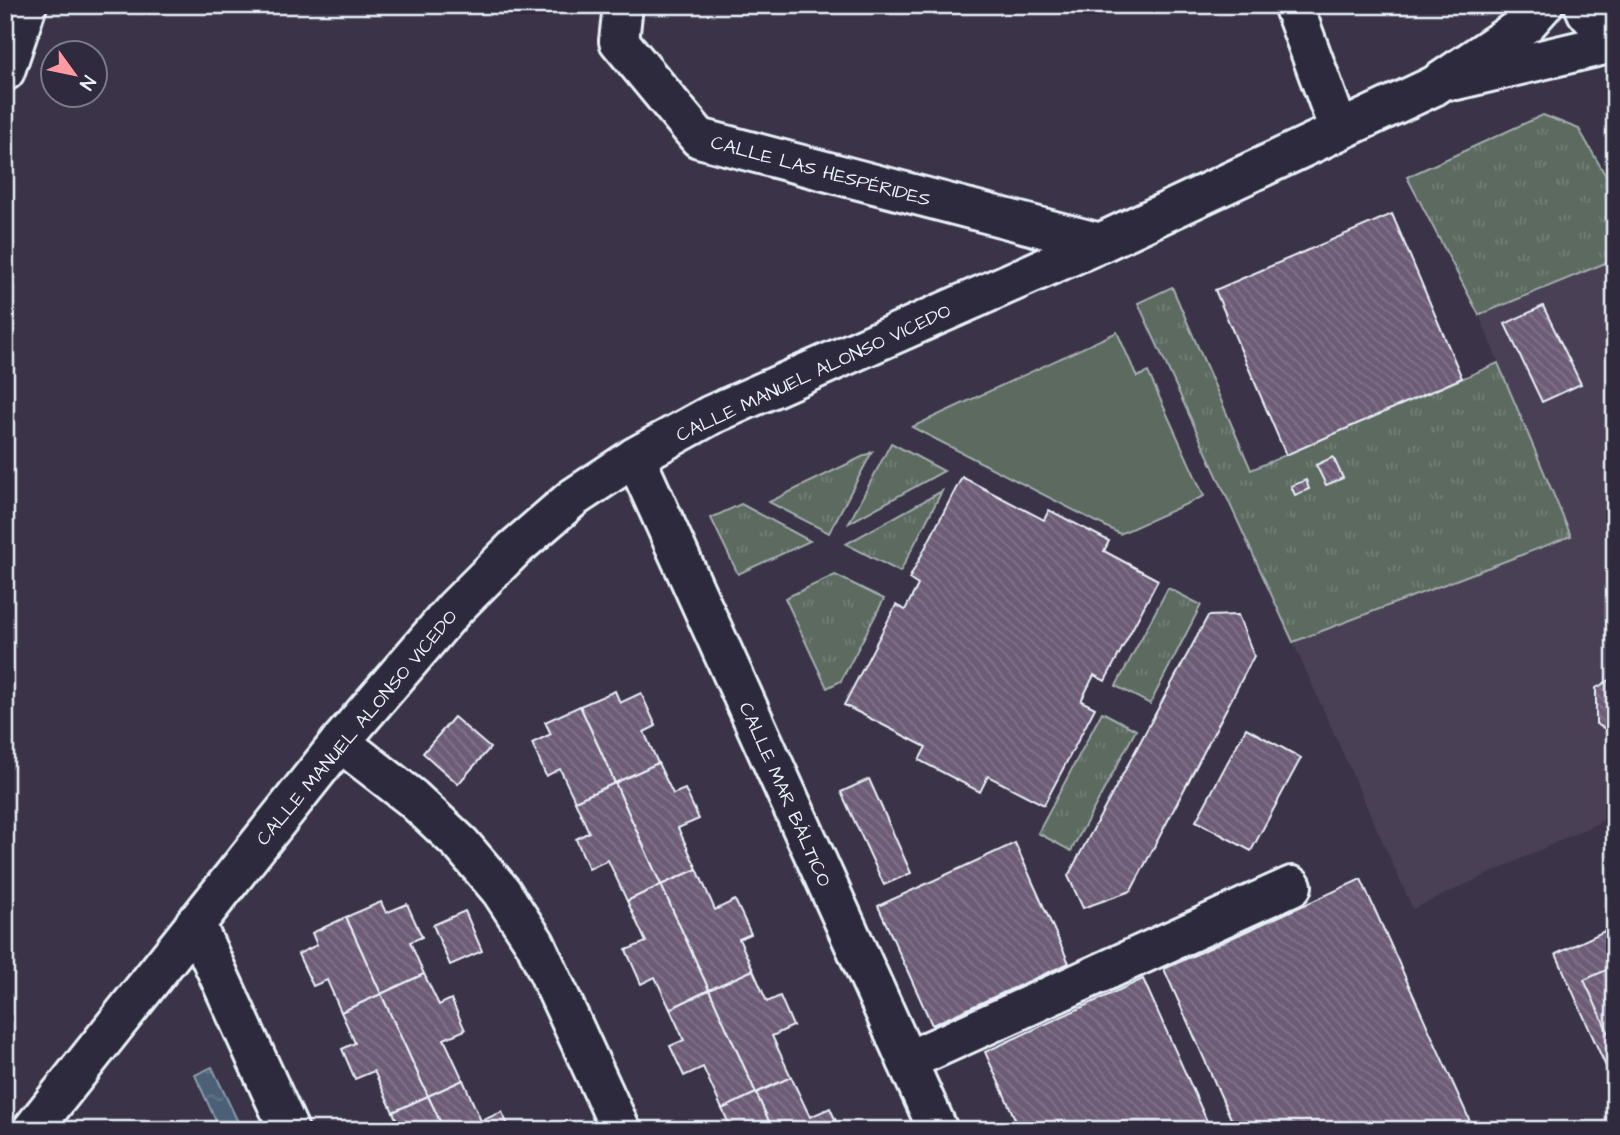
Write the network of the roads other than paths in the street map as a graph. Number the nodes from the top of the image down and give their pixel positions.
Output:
1 (27, 5) edge
2 (623, 5) edge
3 (1293, 5) edge
4 (1543, 5) edge
5 (1584, 5) edge
6 (1614, 43) edge
7 (5, 71) edge
8 (1434, 86) junction
9 (1339, 130) junction
10 (1100, 243) junction
11 (635, 457) junction
12 (340, 742) junction
13 (1292, 886) dead end
14 (195, 923) junction
15 (907, 1061) junction
16 (32, 1130) edge
17 (289, 1130) edge
18 (621, 1130) edge
19 (939, 1130) edge

1 - 7 street
2 - 10 street, CALLE LAS HESPÉRIDES
3 - 9 street
4 - 8 street, CALLE MANUEL ALONSO VICEDO
5 - 6 street
6 - 8 street, CALLE MANUEL ALONSO VICEDO
8 - 9 street, CALLE MANUEL ALONSO VICEDO
9 - 10 street, CALLE MANUEL ALONSO VICEDO
10 - 11 street, CALLE MANUEL ALONSO VICEDO
11 - 12 street, CALLE MANUEL ALONSO VICEDO
11 - 15 street, CALLE MAR BÁLTICO
12 - 14 street, CALLE MANUEL ALONSO VICEDO
12 - 18 street
13 - 15 street
14 - 16 street, CALLE MANUEL ALONSO VICEDO
14 - 17 street
15 - 19 street, CALLE MAR BÁLTICO

